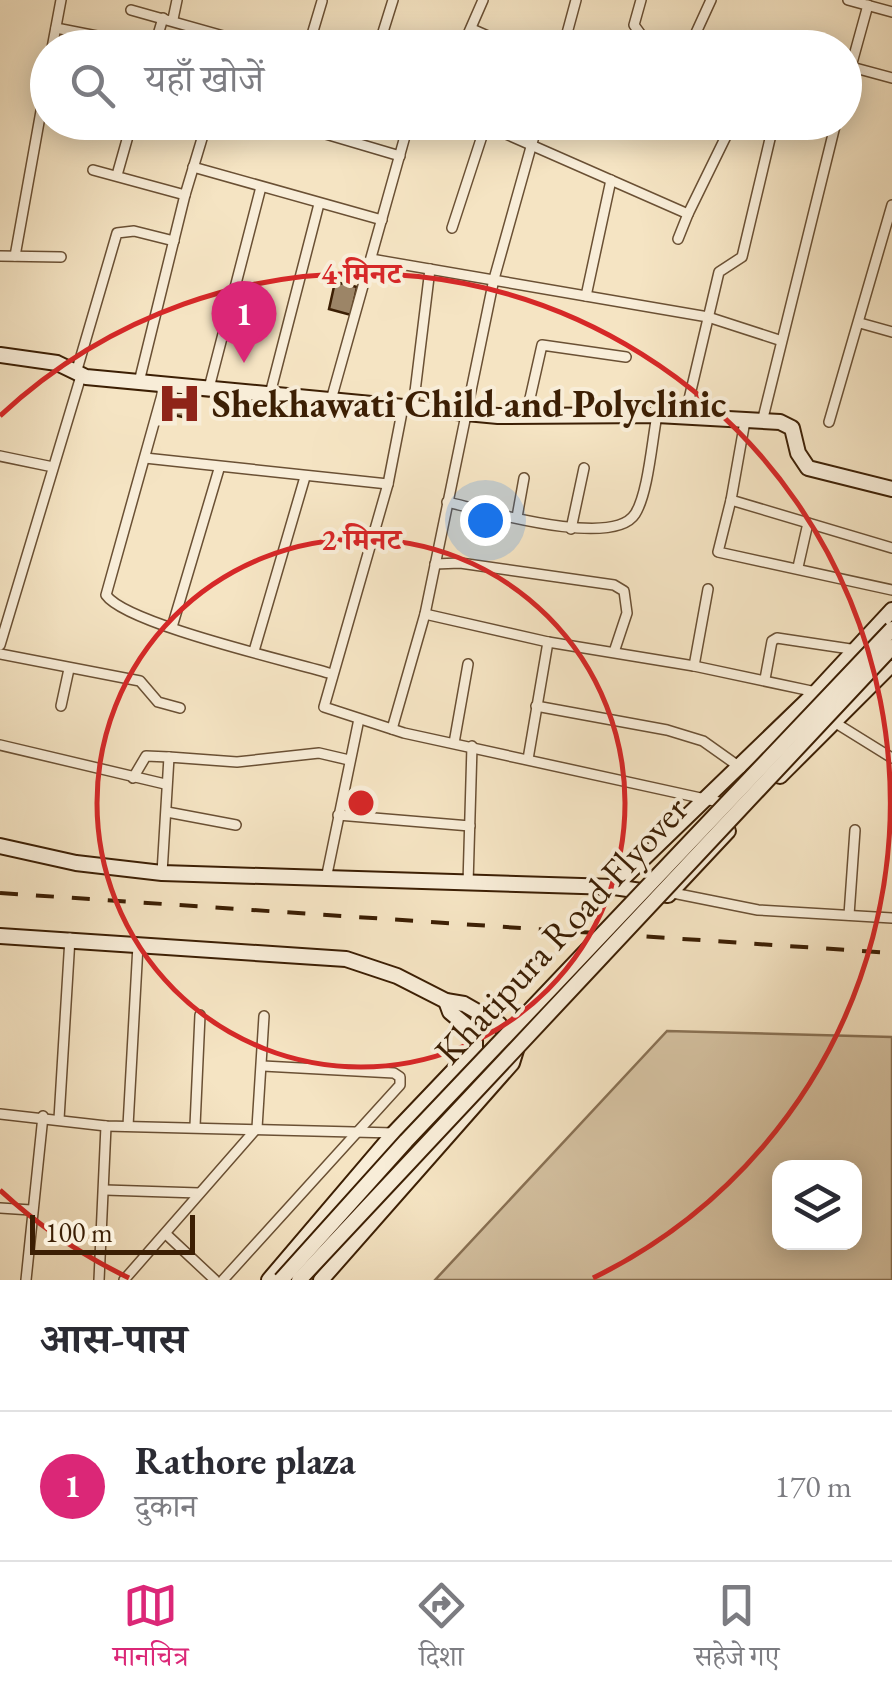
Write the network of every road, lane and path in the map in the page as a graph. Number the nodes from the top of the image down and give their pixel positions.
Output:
1 (61, 0) edge
2 (177, 0) edge
3 (393, 0) edge
4 (483, 0) edge
5 (576, 0) edge
6 (641, 0) edge
7 (711, 0) edge
8 (848, 0) edge
9 (322, 1) edge
10 (868, 5) junction
11 (131, 10) dead end
12 (892, 12) edge
13 (168, 18) junction
14 (56, 28) joint
15 (472, 29) edge
16 (66, 30) edge
17 (162, 30) edge
18 (200, 30) edge
19 (313, 30) edge
20 (384, 30) edge
21 (567, 30) edge
22 (638, 30) edge
23 (697, 30) edge
24 (860, 30) edge
25 (862, 70) edge
26 (892, 78) edge
27 (37, 140) edge
28 (127, 140) edge
29 (201, 140) edge
30 (346, 140) edge
31 (405, 140) edge
32 (477, 140) edge
33 (518, 140) edge
34 (533, 140) edge
35 (724, 140) edge
36 (770, 140) edge
37 (831, 140) edge
38 (531, 146) junction
39 (400, 156) junction
40 (193, 167) junction
41 (93, 170) dead end
42 (117, 175) junction
43 (611, 180) junction
44 (261, 187) junction
45 (185, 195) junction
46 (319, 204) junction
47 (892, 207) edge
48 (688, 214) junction
49 (382, 220) junction
50 (452, 228) dead end
51 (678, 239) dead end
52 (174, 241) junction
53 (0, 256) edge
54 (15, 256) junction
55 (61, 257) dead end
56 (371, 260) junction
57 (430, 269) junction
58 (494, 279) junction
59 (586, 296) junction
60 (708, 316) junction
61 (860, 323) junction
62 (892, 332) edge
63 (779, 340) junction
64 (0, 355) edge
65 (626, 358) dead end
66 (79, 374) junction
67 (139, 382) junction
68 (166, 384) junction
69 (209, 388) junction
70 (270, 394) junction
71 (331, 400) junction
72 (408, 407) junction
73 (464, 413) junction
74 (657, 415) junction
75 (526, 416) junction
76 (686, 416) junction
77 (745, 421) junction
78 (762, 422) junction
79 (829, 422) dead end
80 (0, 456) edge
81 (145, 458) junction
82 (53, 467) junction
83 (584, 468) dead end
84 (220, 470) junction
85 (305, 476) junction
86 (524, 478) dead end
87 (388, 484) junction
88 (892, 488) edge
89 (731, 500) junction
90 (447, 502) junction
91 (517, 517) junction
92 (808, 523) junction
93 (571, 528) junction
94 (892, 548) edge
95 (435, 564) junction
96 (798, 568) junction
97 (708, 589) dead end
98 (892, 590) edge
99 (892, 610) edge
100 (426, 614) junction
101 (172, 627) junction
102 (892, 629) edge
103 (548, 642) junction
104 (0, 645) edge
105 (892, 647) edge
106 (857, 650) junction
107 (254, 651) junction
108 (614, 652) junction
109 (0, 654) edge
110 (468, 664) dead end
111 (892, 664) edge
112 (694, 666) junction
113 (69, 668) junction
114 (332, 674) junction
115 (765, 679) junction
116 (816, 692) junction
117 (60, 706) dead end
118 (536, 706) junction
119 (180, 708) dead end
120 (360, 720) junction
121 (834, 722) junction
122 (392, 730) junction
123 (454, 743) junction
124 (0, 745) edge
125 (472, 746) junction
126 (169, 757) junction
127 (528, 758) junction
128 (892, 758) edge
129 (349, 760) junction
130 (738, 766) junction
131 (133, 778) junction
132 (165, 784) junction
133 (767, 789) junction
134 (704, 796) junction
135 (747, 809) junction
136 (167, 812) junction
137 (338, 816) junction
138 (236, 825) dead end
139 (470, 826) junction
140 (855, 830) dead end
141 (0, 846) edge
142 (162, 873) junction
143 (326, 879) junction
144 (468, 886) junction
145 (614, 888) junction
146 (673, 893) junction
147 (848, 915) junction
148 (892, 918) edge
149 (0, 936) edge
150 (70, 938) junction
151 (138, 945) junction
152 (446, 1001) junction
153 (200, 1015) dead end
154 (264, 1016) dead end
155 (262, 1066) junction
156 (0, 1114) edge
157 (43, 1116) junction
158 (59, 1118) junction
159 (106, 1126) junction
160 (128, 1126) junction
161 (195, 1126) junction
162 (257, 1128) junction
163 (358, 1132) junction
164 (394, 1133) junction
165 (105, 1190) junction
166 (199, 1194) junction
167 (0, 1208) edge
168 (31, 1210) junction
169 (167, 1235) junction
170 (26, 1280) edge
171 (99, 1280) edge
172 (124, 1280) edge
173 (214, 1280) edge
174 (223, 1280) edge
175 (269, 1280) edge
176 (281, 1280) edge
177 (299, 1280) edge
178 (321, 1280) edge

1 - 14 street
2 - 13 street
3 - 20 street
4 - 15 street
5 - 21 street
6 - 22 street
7 - 23 street
8 - 10 street
9 - 19 street
10 - 12 street
10 - 24 street
11 - 13 street
13 - 17 street
13 - 18 street
14 - 16 street
25 - 26 street
27 - 54 street
28 - 42 street
29 - 40 street
30 - 39 street
31 - 39 street
32 - 50 street
33 - 38 street
34 - 38 street
35 - 48 street
36 - 60 street
37 - 63 street
38 - 43 street
38 - 58 street
39 - 49 street
40 - 44 street
40 - 45 street
41 - 42 street
42 - 45 street
43 - 48 street
43 - 59 street
44 - 46 street
44 - 69 street
45 - 52 street
46 - 49 street
46 - 70 street
47 - 61 street
48 - 51 street
49 - 56 street
52 - 66 street
52 - 67 street
53 - 54 street
54 - 55 street
56 - 57 street
56 - 71 street
57 - 58 street
57 - 72 street
58 - 59 street
58 - 73 street
59 - 60 street
60 - 63 street
60 - 76 street
61 - 62 street
61 - 79 street
63 - 78 street
64 - 66 street
65 - 75 street
66 - 67 street
66 - 82 street
67 - 68 street
68 - 69 street
68 - 81 street
69 - 70 street
70 - 71 street
71 - 72 street
72 - 73 street
72 - 87 street
73 - 75 street
73 - 90 street
74 - 75 street
74 - 76 street
74 - 93 street
76 - 77 street
77 - 78 street
77 - 89 street
78 - 88 street
80 - 82 street
81 - 84 street
81 - 101 street
82 - 104 street
83 - 93 street
84 - 85 street
84 - 101 street
85 - 87 street
85 - 107 street
86 - 91 street
87 - 114 street
89 - 92 street
89 - 96 street
90 - 91 street
90 - 95 street
91 - 93 street
92 - 94 street
92 - 96 street
95 - 100 street
95 - 108 street
96 - 98 street
97 - 112 street
99 - 106 street
100 - 103 street
100 - 122 street
101 - 107 street
102 - 176 street, Khatipura Road Flyover, bridge
103 - 108 street
103 - 118 street
105 - 177 street, Khatipura Road Flyover, bridge
106 - 115 street
106 - 116 street
107 - 114 street
108 - 112 street
109 - 113 street
110 - 123 street
111 - 121 street
112 - 115 street
113 - 117 street
113 - 119 street
114 - 120 street
115 - 116 street
116 - 130 street
118 - 127 street
118 - 130 street
120 - 122 street
120 - 129 street
121 - 128 street
121 - 133 street
122 - 123 street
123 - 125 street
124 - 131 street
125 - 127 street
125 - 139 street
126 - 129 street
126 - 131 street
126 - 132 street
127 - 134 street
129 - 137 street
130 - 133 street
130 - 134 street
131 - 132 street
132 - 136 street
133 - 135 street
134 - 135 street
134 - 145 street
135 - 146 street
136 - 138 street
136 - 142 street
137 - 139 street
137 - 143 street
139 - 144 street
140 - 147 street
141 - 142 street
142 - 143 street
143 - 144 street
144 - 145 street
145 - 146 street
146 - 147 street
147 - 148 street
149 - 150 street
150 - 151 street
150 - 158 street
151 - 152 street
151 - 160 street
152 - 164 street
152 - 178 street
153 - 161 street
154 - 155 street
155 - 162 street
155 - 163 street
156 - 157 street
157 - 158 street
157 - 168 street
158 - 159 street
159 - 160 street
159 - 165 street
160 - 161 street
161 - 162 street
162 - 163 street
162 - 166 street
163 - 164 street
163 - 174 street
164 - 175 street
165 - 166 street
165 - 171 street
166 - 169 street
167 - 168 street
168 - 170 street
169 - 172 street
169 - 173 street

